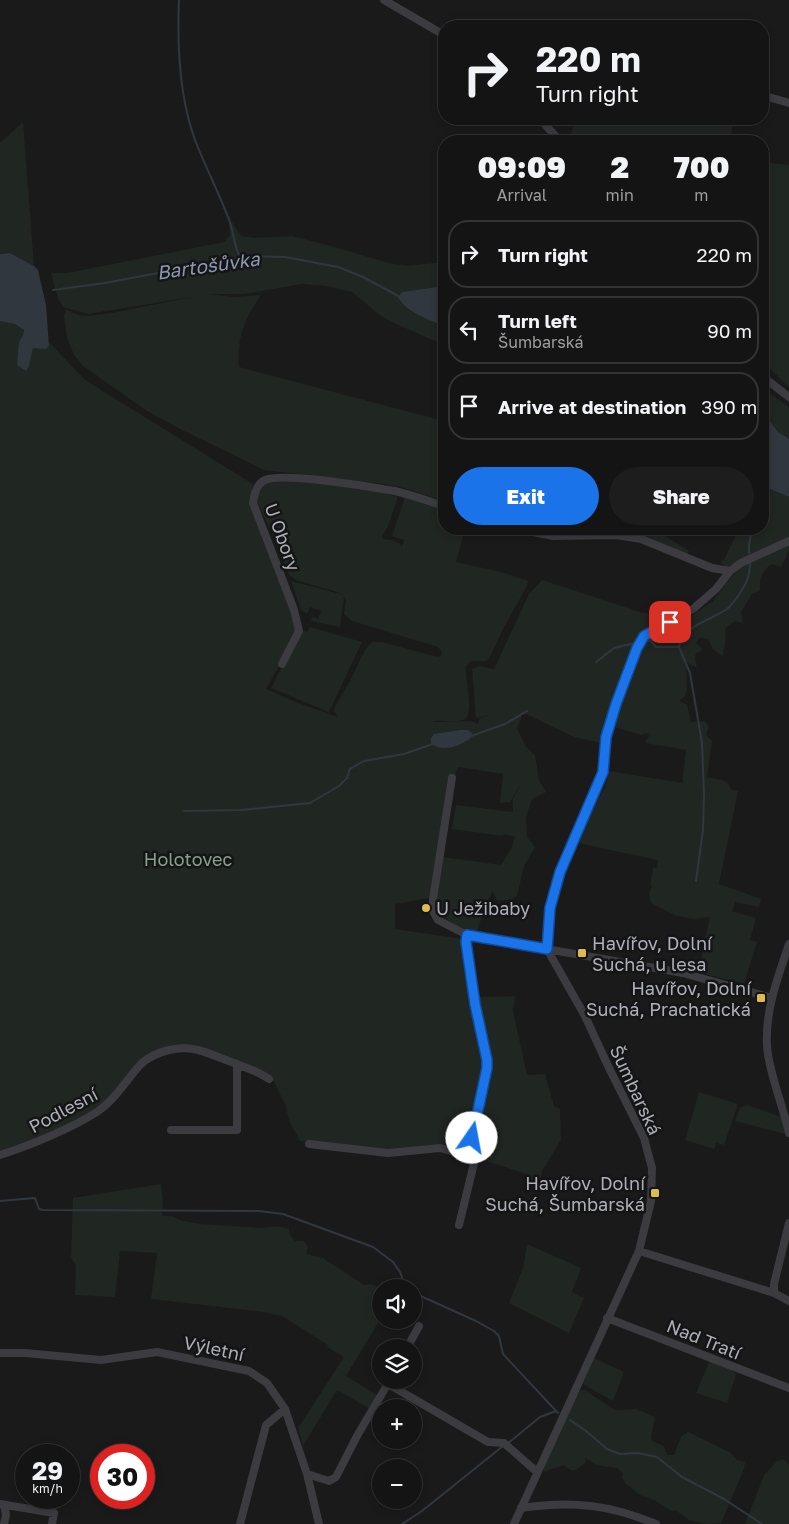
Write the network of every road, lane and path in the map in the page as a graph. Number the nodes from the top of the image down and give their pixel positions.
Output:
1 (384, 0) edge
2 (438, 32) edge
3 (769, 97) edge
4 (789, 103) edge
5 (769, 381) edge
6 (789, 397) edge
7 (438, 504) edge
8 (548, 535) edge
9 (616, 535) edge
10 (616, 535) edge
11 (789, 541) edge
12 (730, 571) junction
13 (282, 664) dead end
14 (452, 778) dead end
15 (467, 935) junction
16 (789, 944) edge
17 (547, 949) junction
18 (772, 998) junction
19 (237, 1065) junction
20 (268, 1079) dead end
21 (171, 1130) dead end
22 (789, 1133) edge
23 (309, 1144) dead end
24 (0, 1155) edge
25 (469, 1156) junction
26 (789, 1223) edge
27 (459, 1225) dead end
28 (639, 1251) junction
29 (774, 1293) junction
30 (789, 1300) edge
31 (607, 1318) junction
32 (0, 1353) edge
33 (789, 1388) edge
34 (385, 1389) edge
35 (401, 1389) edge
36 (285, 1409) junction
37 (537, 1472) junction
38 (307, 1474) junction
39 (2, 1504) edge
40 (522, 1508) junction
41 (4, 1524) edge
42 (52, 1524) edge
43 (240, 1524) edge
44 (319, 1524) edge
45 (514, 1524) edge
46 (656, 1524) edge

1 - 2 street
3 - 4 street
5 - 6 street
7 - 13 street, U Obory
8 - 10 street
9 - 12 street
11 - 12 street
12 - 17 street
14 - 15 street
15 - 17 street
15 - 25 street
16 - 18 street
17 - 18 street
17 - 28 street, Šumbarská
18 - 22 street
19 - 20 street, Podlesní
19 - 21 street
19 - 24 street, Podlesní
23 - 25 street
25 - 27 street
26 - 29 street
28 - 29 street
28 - 31 street, Šumbarská
29 - 30 street
31 - 33 street, Nad Tratí
31 - 37 street, Šumbarská
32 - 36 street, Výletní
34 - 38 street
35 - 37 street
36 - 38 street, Výletní
36 - 43 street
37 - 40 street, Šumbarská
38 - 44 street, Výletní
39 - 41 street
39 - 42 street
40 - 45 street, Šumbarská
40 - 46 street

